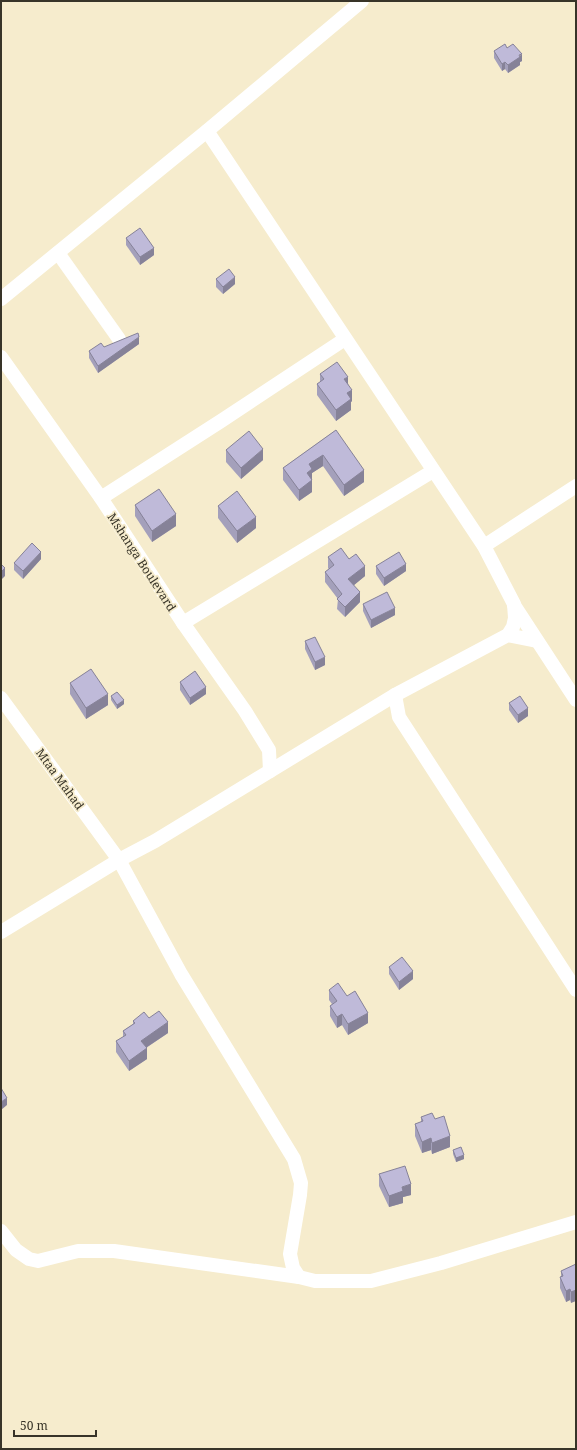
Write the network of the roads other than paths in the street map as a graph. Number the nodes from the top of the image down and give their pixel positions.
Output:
1 (362, 1) edge
2 (207, 131) junction
3 (58, 252) junction
4 (1, 298) edge
5 (118, 339) dead end
6 (345, 339) junction
7 (1, 357) edge
8 (434, 471) junction
9 (576, 486) edge
10 (100, 498) junction
11 (484, 546) junction
12 (514, 604) junction
13 (183, 623) junction
14 (508, 635) junction
15 (537, 640) junction
16 (395, 695) junction
17 (576, 700) edge
18 (2, 704) edge
19 (269, 750) junction
20 (292, 757) junction
21 (270, 771) junction
22 (119, 860) junction
23 (1, 932) edge
24 (576, 990) edge
25 (576, 1222) edge
26 (1, 1231) edge
27 (299, 1277) junction

1 - 2 street
2 - 3 street
2 - 6 street
3 - 4 street
3 - 5 street
6 - 8 street
6 - 10 street
7 - 10 street, Mshanga Boulevard
8 - 11 street
8 - 13 street
9 - 11 street
10 - 13 street, Mshanga Boulevard
11 - 12 street
12 - 14 street
12 - 15 street
13 - 19 street, Mshanga Boulevard
14 - 15 street
14 - 16 street
15 - 17 street
16 - 20 street
16 - 24 street
18 - 22 street, Mtaa Mahad
19 - 20 street
19 - 21 street, Mshanga Boulevard
20 - 21 street
21 - 22 street
22 - 23 street
22 - 27 street, Mtaa Mahad
25 - 27 street
26 - 27 street

